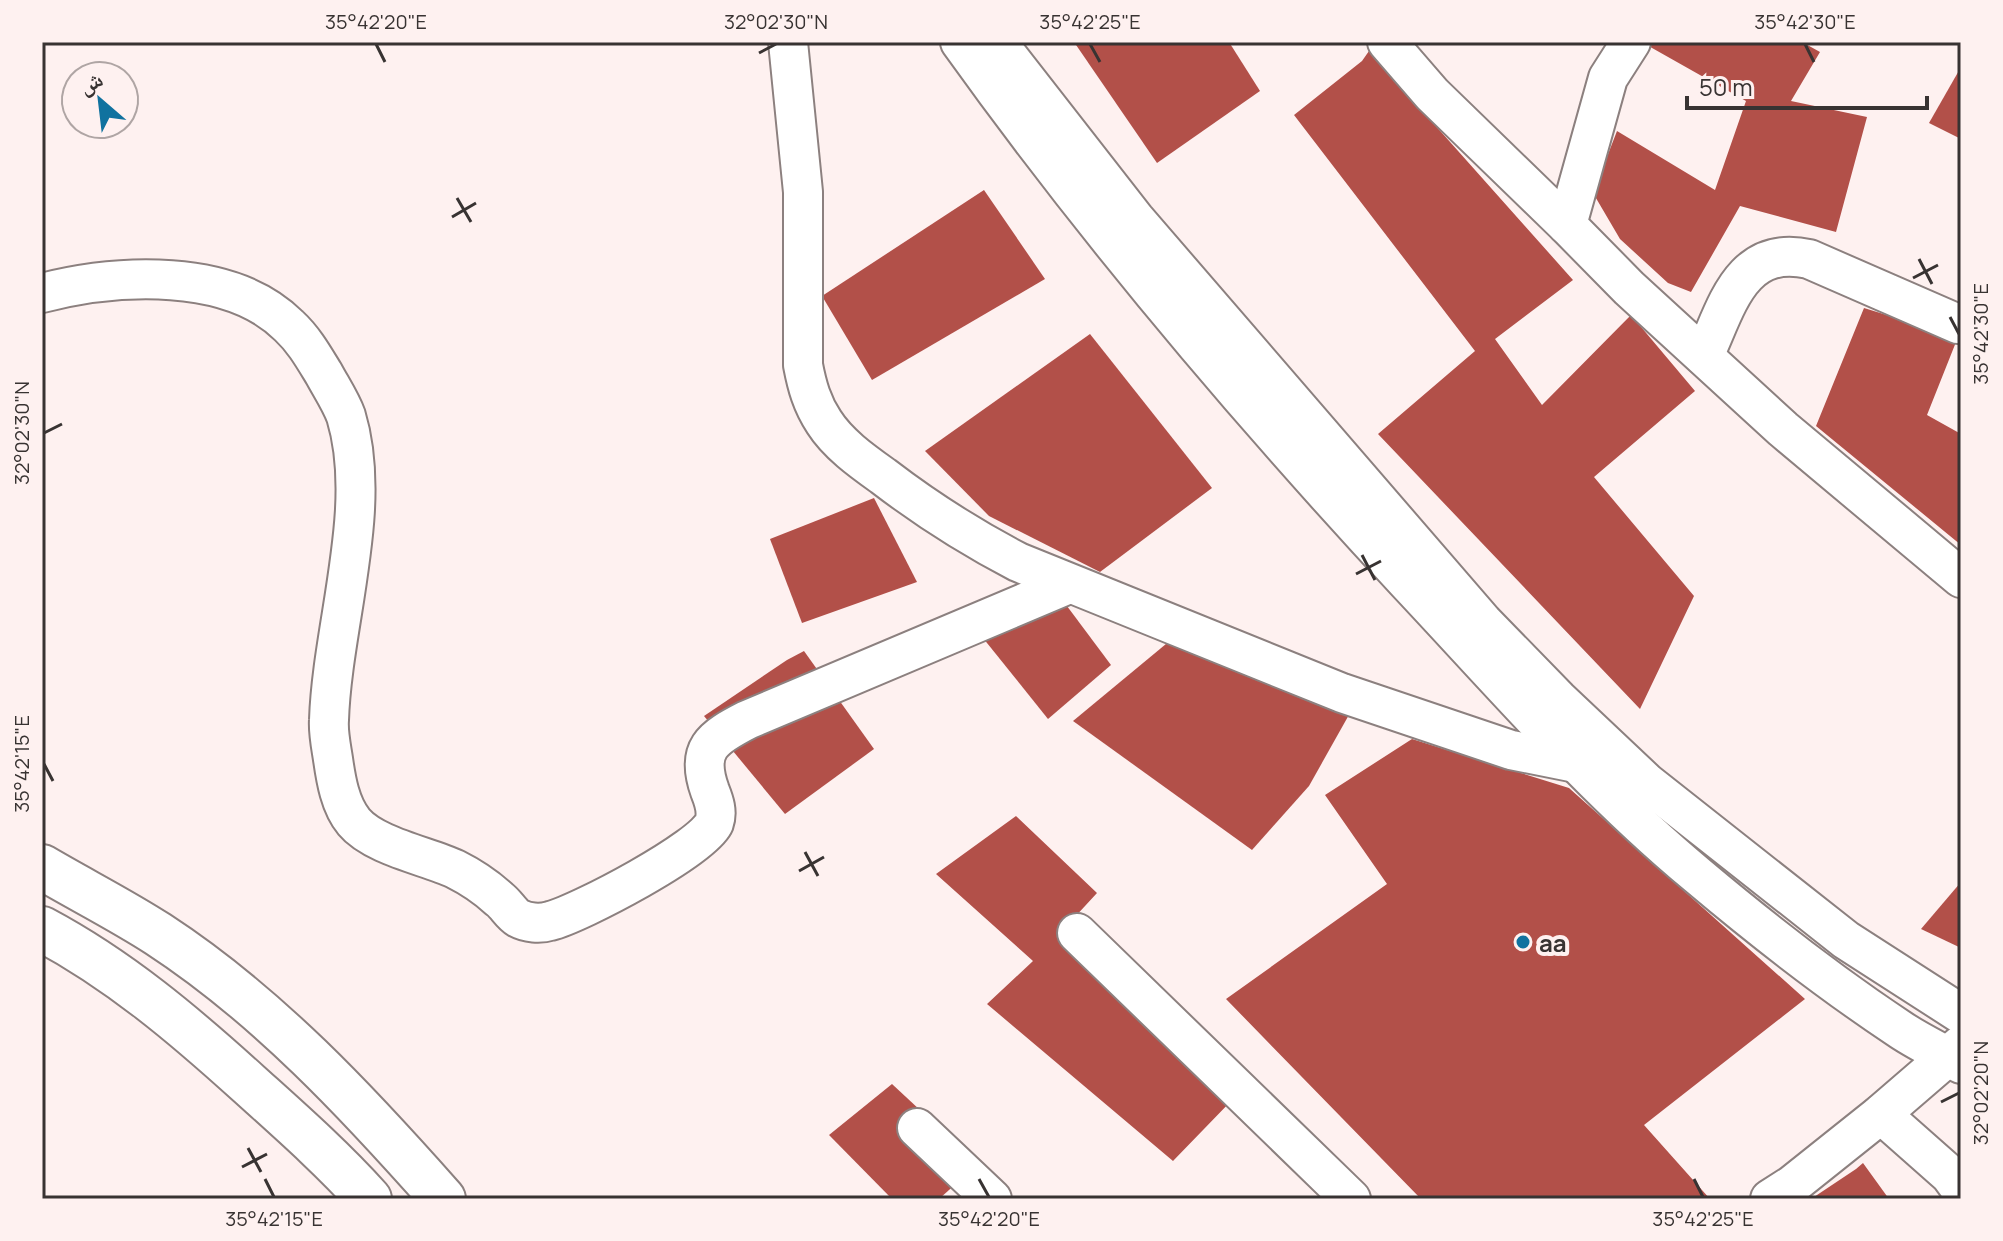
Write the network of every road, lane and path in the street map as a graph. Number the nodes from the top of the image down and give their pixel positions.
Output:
1 (788, 42) edge
2 (960, 42) edge
3 (997, 42) edge
4 (1387, 42) edge
5 (1631, 42) edge
6 (1567, 225) junction
7 (42, 293) edge
8 (1958, 324) dead end
9 (1704, 356) junction
10 (1961, 578) edge
11 (1069, 584) junction
12 (1576, 763) junction
13 (42, 867) edge
14 (1758, 870) junction
15 (1729, 901) junction
16 (42, 929) edge
17 (1077, 933) dead end
18 (1961, 1014) edge
19 (1957, 1055) edge
20 (1881, 1114) junction
21 (917, 1128) dead end
22 (1957, 1177) edge
23 (369, 1199) edge
24 (443, 1199) edge
25 (992, 1199) edge
26 (1351, 1199) edge
27 (1770, 1199) edge

1 - 11 street
2 - 12 street
3 - 14 street
4 - 6 street
5 - 6 street
6 - 9 street
7 - 11 street
8 - 9 street
9 - 10 street
11 - 12 street
12 - 15 street
13 - 24 main road
14 - 15 street
14 - 18 street
15 - 19 street
16 - 23 main road
17 - 26 street
19 - 20 street
20 - 22 street
20 - 27 street
21 - 25 street

